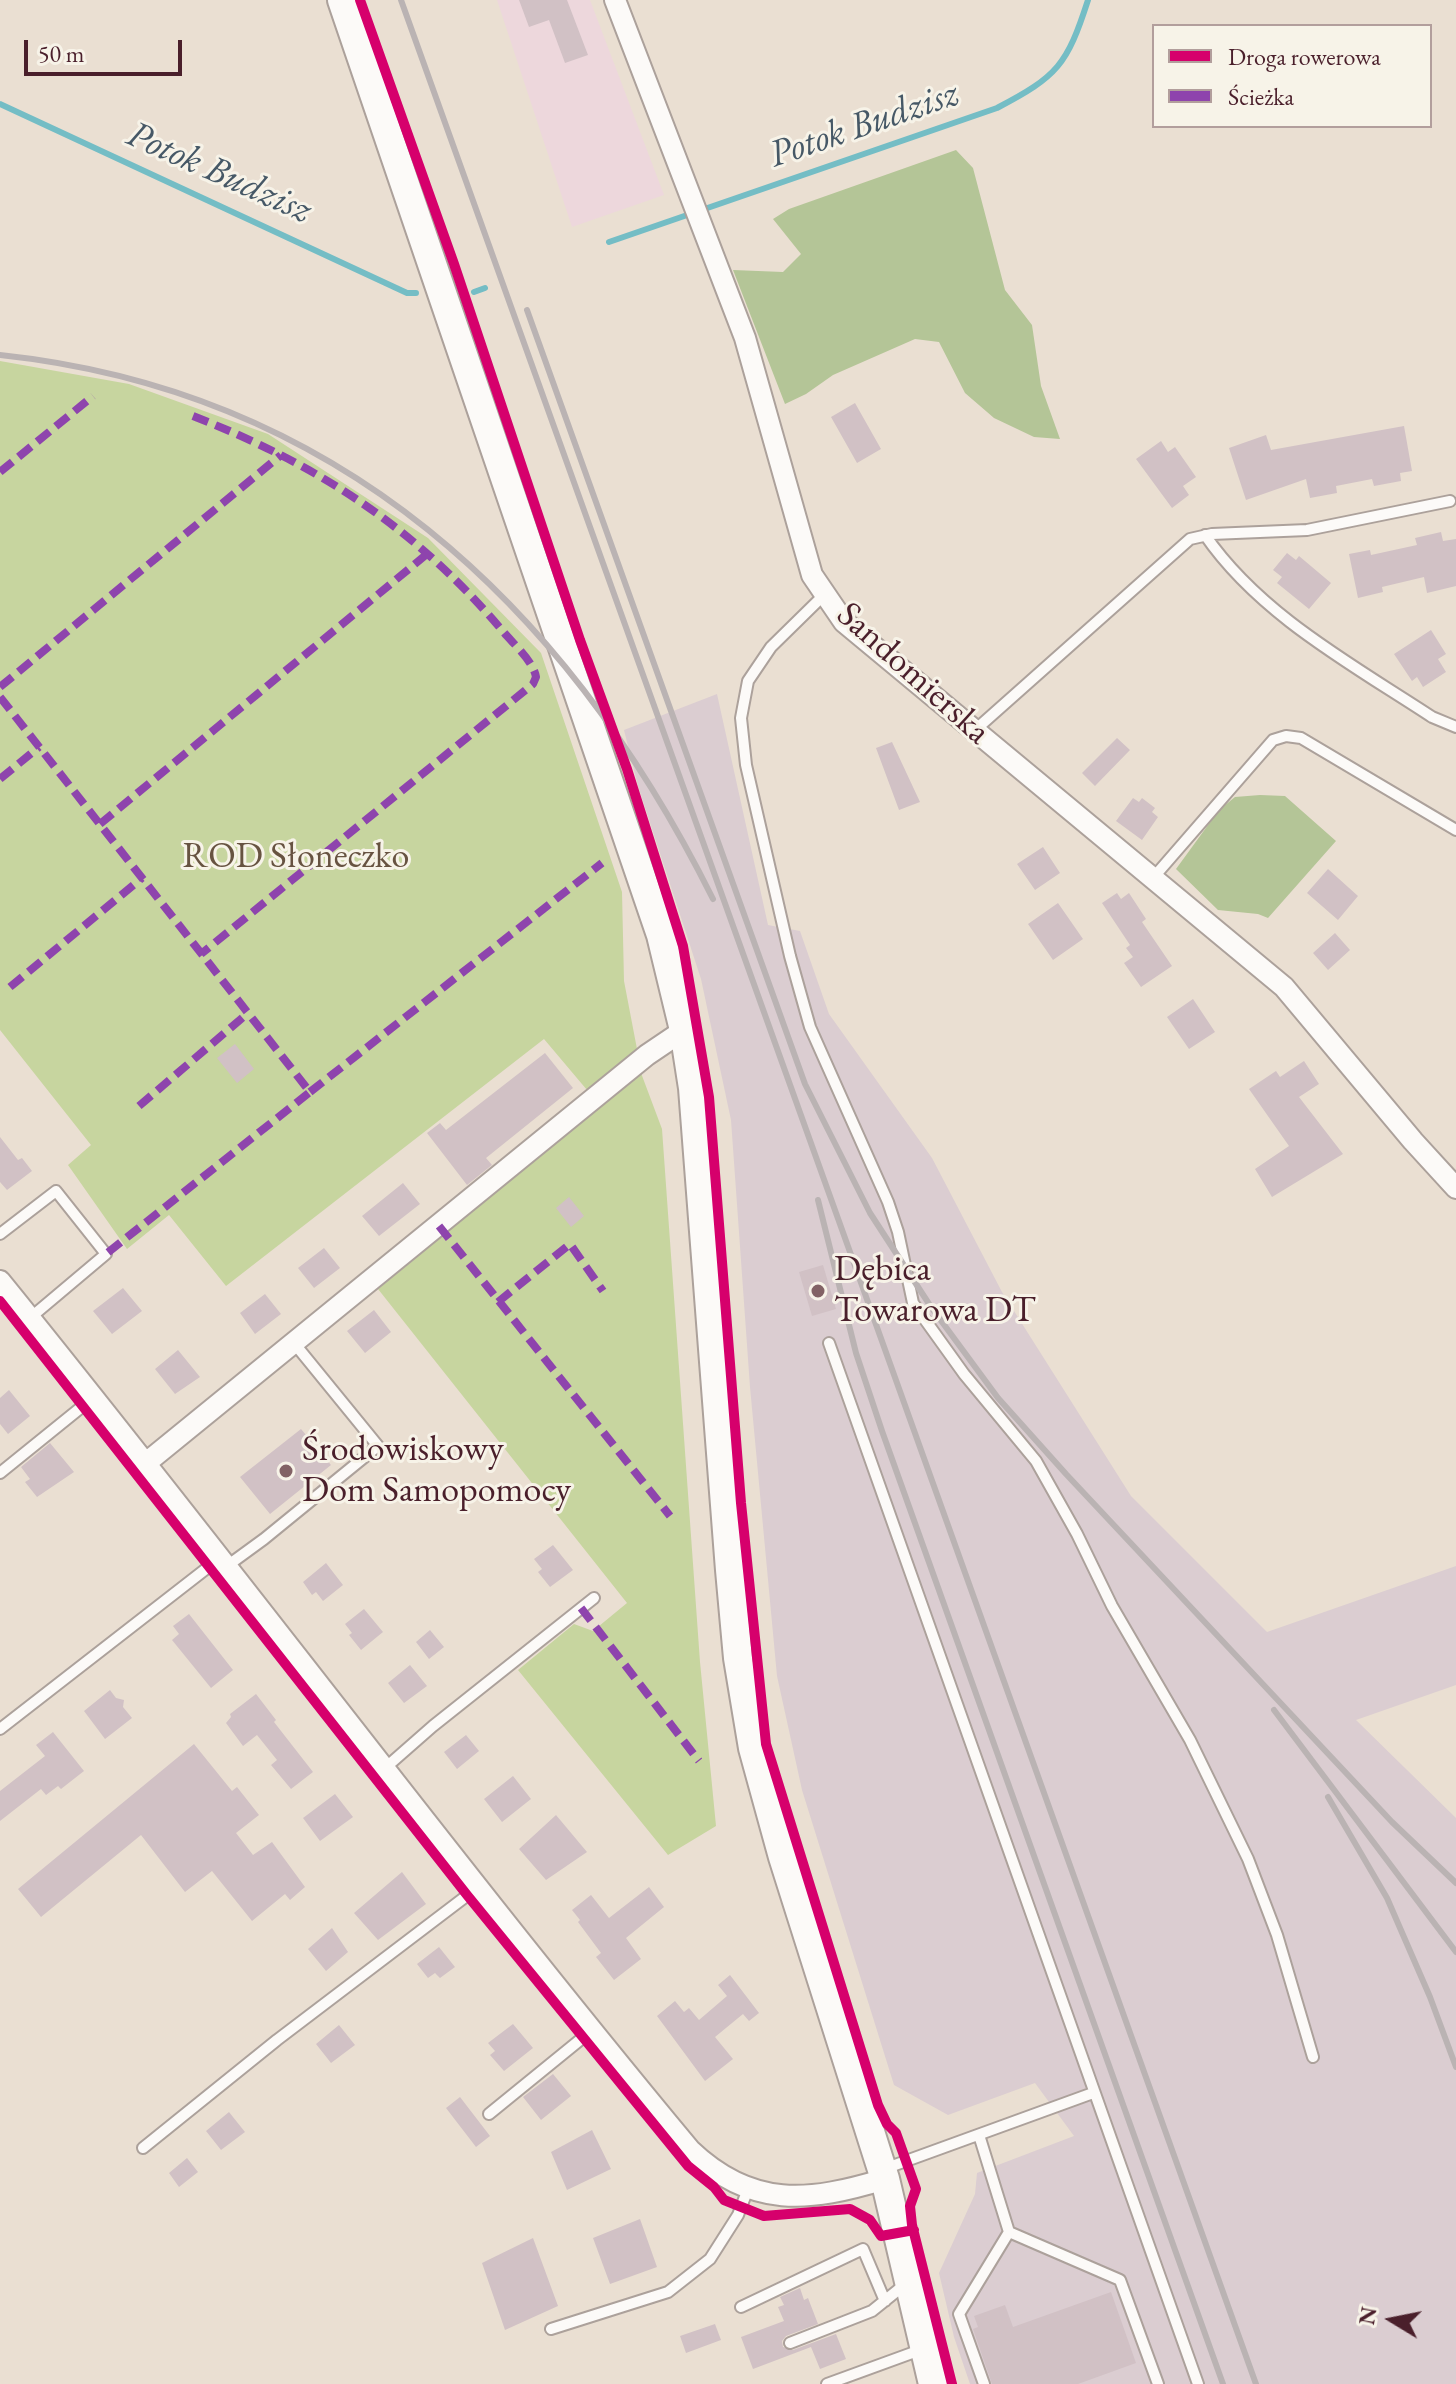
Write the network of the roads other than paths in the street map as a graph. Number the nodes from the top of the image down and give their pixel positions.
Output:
1 (342, 0) edge
2 (615, 0) edge
3 (1450, 501) dead end
4 (1205, 535) junction
5 (825, 594) junction
6 (1456, 727) edge
7 (974, 731) junction
8 (1456, 830) edge
9 (1153, 878) junction
10 (684, 1030) junction
11 (1456, 1188) edge
12 (0, 1234) edge
13 (0, 1281) edge
14 (30, 1318) junction
15 (294, 1343) junction
16 (829, 1343) dead end
17 (94, 1397) junction
18 (146, 1463) junction
19 (0, 1473) edge
20 (223, 1562) junction
21 (594, 1598) dead end
22 (0, 1729) edge
23 (384, 1769) junction
24 (477, 1888) junction
25 (591, 2031) junction
26 (1313, 2057) dead end
27 (1093, 2093) junction
28 (489, 2114) dead end
29 (979, 2135) junction
30 (143, 2148) dead end
31 (884, 2174) junction
32 (748, 2189) junction
33 (1009, 2232) junction
34 (909, 2281) junction
35 (885, 2301) junction
36 (741, 2307) dead end
37 (551, 2329) dead end
38 (790, 2343) dead end
39 (925, 2349) junction
40 (827, 2384) edge
41 (933, 2384) edge
42 (984, 2384) edge
43 (1158, 2384) edge
44 (1198, 2384) edge

1 - 10 street
2 - 5 street, Sandomierska
3 - 4 lane
4 - 6 lane
4 - 7 lane
5 - 7 street, Sandomierska
5 - 26 lane
7 - 9 street, Sandomierska
8 - 9 lane
9 - 11 street, Sandomierska
10 - 15 street
10 - 31 street
12 - 14 lane
13 - 14 street
14 - 17 street
15 - 18 street
15 - 20 lane
16 - 27 lane
17 - 18 street
17 - 19 lane
18 - 20 street
20 - 22 lane
20 - 23 street
21 - 23 lane
23 - 24 street
24 - 25 street
24 - 30 lane
25 - 28 lane
25 - 32 street
27 - 29 lane
27 - 44 lane
29 - 31 lane
29 - 33 lane
31 - 32 street
31 - 34 street
32 - 37 lane
33 - 42 lane
33 - 43 lane
34 - 35 lane
34 - 39 street
35 - 36 lane
35 - 38 lane
39 - 40 lane
39 - 41 street

